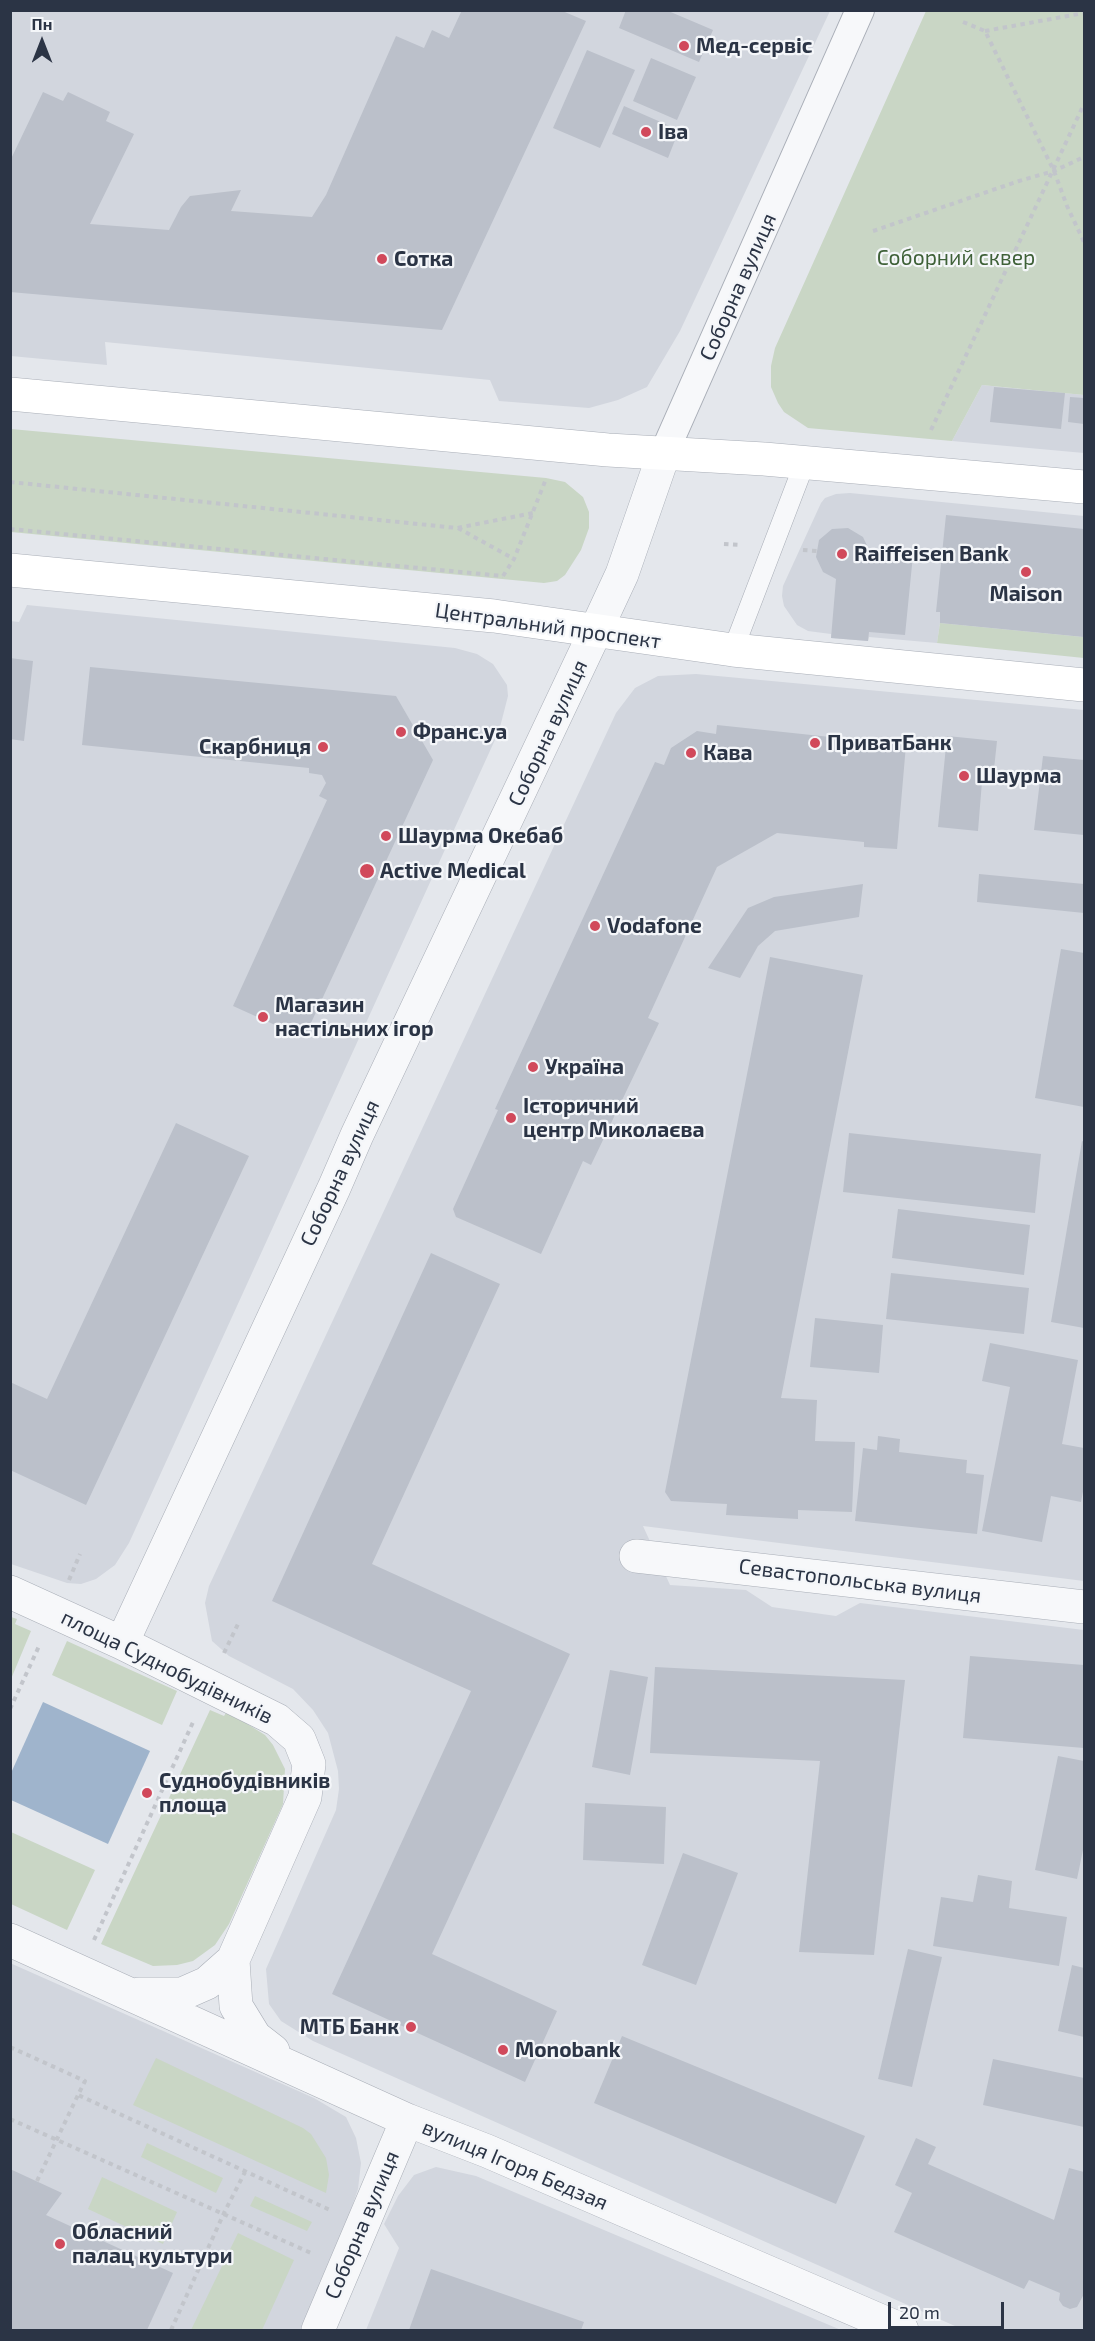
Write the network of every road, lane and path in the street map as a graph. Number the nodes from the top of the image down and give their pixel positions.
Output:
1 (860, 10) edge
2 (1084, 13) edge
3 (963, 22) dead end
4 (985, 32) junction
5 (1084, 104) edge
6 (1084, 157) edge
7 (1054, 171) junction
8 (873, 231) dead end
9 (1084, 242) edge
10 (10, 394) edge
11 (931, 430) dead end
12 (664, 453) junction
13 (805, 462) junction
14 (546, 478) dead end
15 (10, 482) edge
16 (1084, 487) edge
17 (533, 513) junction
18 (457, 528) junction
19 (10, 529) edge
20 (514, 559) junction
21 (10, 570) edge
22 (595, 632) junction
23 (733, 650) junction
24 (1084, 685) edge
25 (636, 1556) dead end
26 (10, 1592) edge
27 (1084, 1607) edge
28 (238, 1624) dead end
29 (122, 1643) junction
30 (209, 1686) junction
31 (10, 1940) edge
32 (233, 1960) junction
33 (80, 1970) junction
34 (131, 1994) junction
35 (10, 2047) edge
36 (293, 2067) junction
37 (78, 2095) junction
38 (10, 2119) edge
39 (406, 2120) junction
40 (57, 2139) junction
41 (245, 2172) junction
42 (37, 2181) dead end
43 (330, 2210) dead end
44 (224, 2213) junction
45 (311, 2253) dead end
46 (171, 2331) edge
47 (318, 2331) edge
48 (902, 2331) edge

1 - 12 street, Соборна вулиця
2 - 4 path
3 - 4 path
4 - 7 path
5 - 7 path
6 - 7 path
7 - 8 path
7 - 9 path
7 - 11 path
10 - 12 main road
12 - 13 main road
12 - 22 street, Соборна вулиця
13 - 16 main road
13 - 23 lane
14 - 17 path
15 - 18 path
17 - 18 path
17 - 20 path
18 - 20 path
19 - 20 path
21 - 22 main road, Центральний проспект
22 - 23 main road, Центральний проспект
22 - 29 street, Соборна вулиця
23 - 24 main road, Центральний проспект
25 - 27 street, Севастопольська вулиця
26 - 29 street, площа Суднобудівників
28 - 30 path
29 - 30 street, площа Суднобудівників
30 - 32 street, площа Суднобудівників
30 - 33 path
31 - 33 street, площа Суднобудівників
32 - 34 street, площа Суднобудівників
32 - 36 street, площа Суднобудівників
33 - 34 street, площа Суднобудівників
34 - 36 street, вулиця Ігоря Бедзая
35 - 37 path
36 - 39 street, вулиця Ігоря Бедзая
37 - 40 path
37 - 41 path
38 - 40 path
39 - 47 street, Соборна вулиця
39 - 48 street, вулиця Ігоря Бедзая
40 - 42 path
40 - 44 path
41 - 43 path
41 - 44 path
44 - 45 path
44 - 46 path

